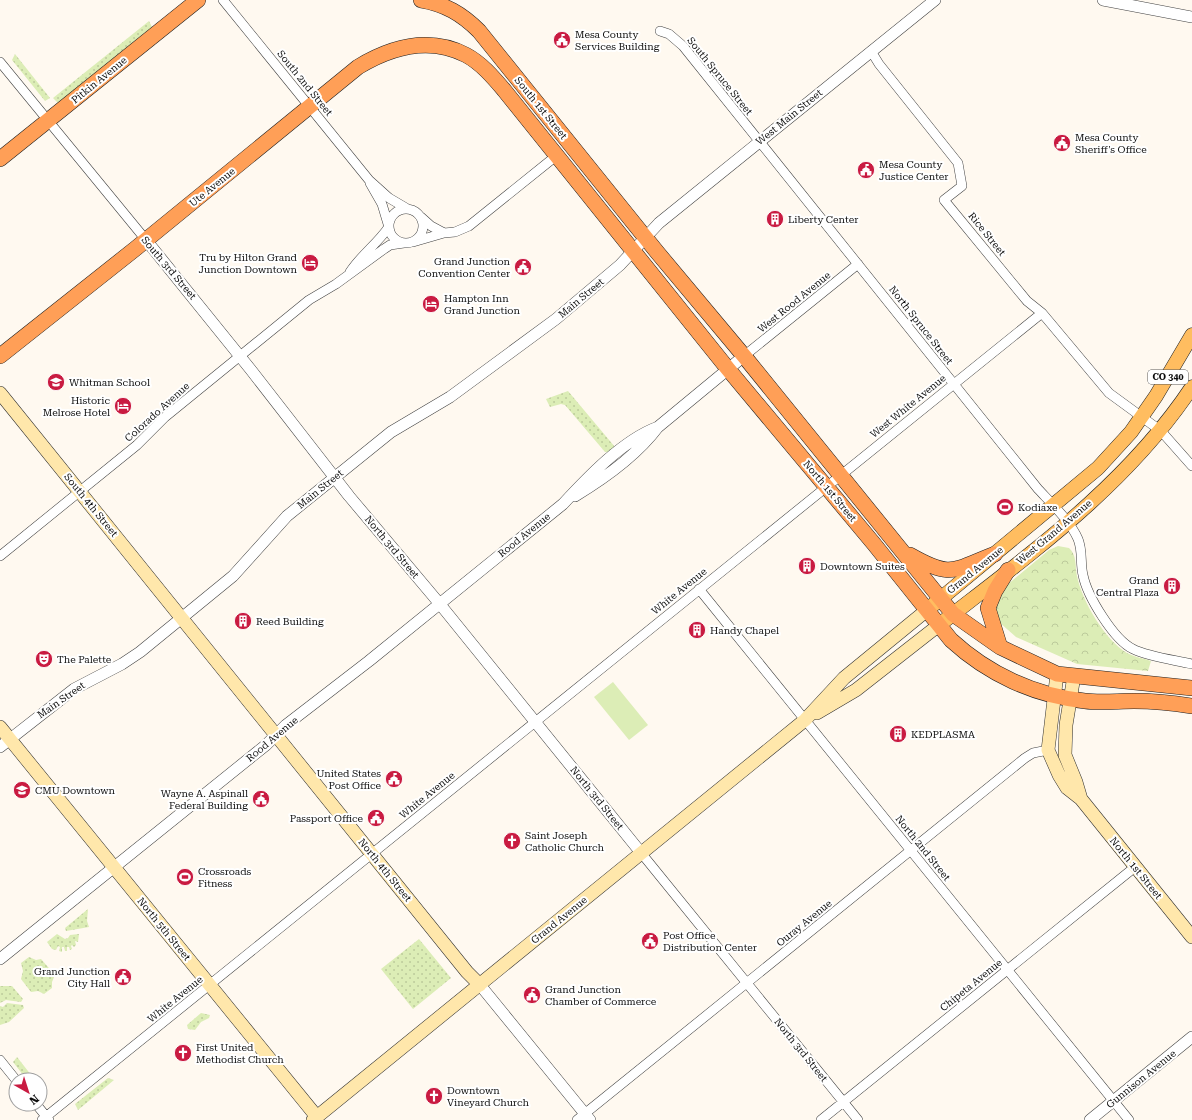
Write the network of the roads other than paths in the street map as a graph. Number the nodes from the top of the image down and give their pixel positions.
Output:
1 (198, 0) edge
2 (223, 0) edge
3 (421, 0) edge
4 (935, 0) edge
5 (1103, 0) edge
6 (1192, 17) edge
7 (660, 31) dead end
8 (435, 46) joint
9 (871, 51) junction
10 (0, 62) edge
11 (310, 106) junction
12 (48, 121) junction
13 (759, 141) junction
14 (556, 156) junction
15 (0, 159) edge
16 (369, 180) junction
17 (406, 208) junction
18 (421, 217) junction
19 (388, 227) junction
20 (444, 233) junction
21 (645, 237) junction
22 (146, 240) junction
23 (409, 243) junction
24 (633, 251) junction
25 (858, 264) junction
26 (350, 273) junction
27 (1042, 313) junction
28 (1192, 336) edge
29 (0, 356) edge
30 (240, 356) junction
31 (744, 356) junction
32 (728, 369) junction
33 (954, 384) junction
34 (1192, 387) edge
35 (0, 393) edge
36 (1142, 417) junction
37 (1161, 431) junction
38 (1192, 466) edge
39 (841, 475) junction
40 (334, 477) junction
41 (826, 487) junction
42 (80, 492) junction
43 (1053, 506) junction
44 (1067, 522) junction
45 (902, 551) junction
46 (995, 554) junction
47 (0, 556) edge
48 (1008, 570) junction
49 (699, 589) junction
50 (941, 598) junction
51 (439, 603) junction
52 (927, 610) junction
53 (953, 614) junction
54 (182, 618) junction
55 (939, 625) junction
56 (1000, 647) junction
57 (1192, 664) edge
58 (1057, 674) junction
59 (1074, 676) junction
60 (1192, 688) edge
61 (1054, 695) junction
62 (1071, 698) junction
63 (1192, 706) edge
64 (805, 720) junction
65 (535, 722) junction
66 (0, 727) edge
67 (276, 734) junction
68 (5, 743) edge
69 (1048, 750) junction
70 (1081, 799) junction
71 (911, 850) junction
72 (372, 854) junction
73 (642, 854) junction
74 (1135, 866) junction
75 (114, 867) junction
76 (1192, 937) edge
77 (0, 959) edge
78 (1007, 970) junction
79 (747, 983) junction
80 (210, 985) junction
81 (480, 985) junction
82 (1192, 1037) edge
83 (0, 1060) edge
84 (10, 1072) edge
85 (1114, 1101) junction
86 (843, 1102) junction
87 (584, 1118) edge
88 (46, 1119) edge
89 (316, 1119) edge
90 (821, 1120) edge
91 (858, 1120) edge
92 (1090, 1120) edge
93 (1129, 1120) edge

1 - 12 highway, Pitkin Avenue
2 - 11 street, South 2nd Street
3 - 21 highway, South 1st Street
4 - 9 street, West Main Street
5 - 6 street
7 - 13 street, South Spruce Street
8 - 11 highway, Ute Avenue
8 - 14 highway, South 1st Street
9 - 13 street, West Main Street
9 - 27 street, Rice Street
10 - 12 street, South 3rd Street
11 - 16 street, South 2nd Street
11 - 22 highway, Ute Avenue
12 - 15 highway, Pitkin Avenue
12 - 22 street, South 3rd Street
13 - 21 street, West Main Street
13 - 25 street, North Spruce Street
14 - 20 street, Colorado Avenue
14 - 24 highway, South 1st Street
16 - 17 street, South 2nd Street
16 - 19 street, South 2nd Street
17 - 18 street
17 - 19 street
18 - 20 street
18 - 23 street
19 - 23 street
19 - 26 street, Colorado Avenue
20 - 23 street, Colorado Avenue
21 - 24 street, Main Street
21 - 31 highway, North 1st Street
22 - 29 highway, Ute Avenue
22 - 30 street, South 3rd Street
23 - 26 street, Colorado Avenue
24 - 32 highway, North 1st Street
24 - 40 street, Main Street
25 - 31 street, West Rood Avenue
25 - 33 street, North Spruce Street
26 - 30 street, Colorado Avenue
27 - 33 street, West White Avenue
27 - 36 street, Rice Street
28 - 36 main road, CO 340
30 - 40 street, South 3rd Street
30 - 42 street, Colorado Avenue
31 - 32 street, Rood Avenue
31 - 39 highway, North 1st Street
32 - 41 highway, North 1st Street
32 - 51 street, Rood Avenue
33 - 39 street, West White Avenue
33 - 43 street, North Spruce Street
34 - 37 main road, CO 340
35 - 42 main road, South 4th Street
36 - 37 street, Rice Street
36 - 43 main road, Grand Avenue / CO 340
37 - 38 street, Rice Street
37 - 44 main road, West Grand Avenue / CO 340
39 - 41 street, West White Avenue
39 - 45 highway, North 1st Street
40 - 51 street, North 3rd Street
40 - 54 street, Main Street
41 - 49 street, White Avenue
41 - 52 highway, North 1st Street
42 - 47 street, Colorado Avenue
42 - 54 main road, South 4th Street
43 - 44 street, North Spruce Street
43 - 46 main road, Grand Avenue / CO 340
44 - 48 main road, West Grand Avenue / CO 340
44 - 57 street, North Spruce Street
45 - 46 highway
45 - 50 highway, North 1st Street
46 - 50 main road, Grand Avenue / CO 340
48 - 53 main road, West Grand Avenue / CO 340
48 - 56 highway
49 - 64 street, North 2nd Street
49 - 65 street, White Avenue
50 - 52 main road, Grand Avenue / CO 340
50 - 53 highway, North 1st Street
51 - 65 street, North 3rd Street
51 - 67 street, Rood Avenue
52 - 55 highway, North 1st Street
52 - 64 main road, Grand Avenue
53 - 55 main road, West Grand Avenue / CO 340
53 - 56 highway, North 1st Street
54 - 67 main road, North 4th Street
54 - 68 street, Main Street
55 - 61 highway, North 1st Street
55 - 64 main road, Grand Avenue
56 - 58 highway, North 1st Street
58 - 59 highway, North 1st Street
58 - 61 main road, North 1st Street
59 - 60 highway
59 - 62 main road, North 1st Street
61 - 62 highway, North 1st Street
61 - 69 main road, North 1st Street
62 - 63 highway
62 - 70 main road, North 1st Street
64 - 71 street, North 2nd Street
64 - 73 main road, Grand Avenue
65 - 72 street, White Avenue
65 - 73 street, North 3rd Street
66 - 68 main road, North 5th Street
67 - 72 main road, North 4th Street
67 - 75 street, Rood Avenue
68 - 75 main road, North 5th Street
69 - 70 main road, North 1st Street
69 - 71 street, Ouray Avenue
70 - 74 main road, North 1st Street
71 - 78 street, North 2nd Street
71 - 79 street, Ouray Avenue
72 - 80 street, White Avenue
72 - 81 main road, North 4th Street
73 - 79 street, North 3rd Street
73 - 81 main road, Grand Avenue
74 - 76 main road, North 1st Street
74 - 78 street, Chipeta Avenue
75 - 77 street, Rood Avenue
75 - 80 main road, North 5th Street
78 - 85 street, North 2nd Street
78 - 86 street, Chipeta Avenue
79 - 86 street, North 3rd Street
79 - 87 street, Ouray Avenue
80 - 88 street, White Avenue
80 - 89 main road, North 5th Street
81 - 87 street, North 4th Street
81 - 89 main road, Grand Avenue
82 - 85 street, Gunnison Avenue
83 - 84 street
85 - 92 street, Gunnison Avenue
85 - 93 street, North 2nd Street
86 - 90 street, Chipeta Avenue
86 - 91 street, North 3rd Street

